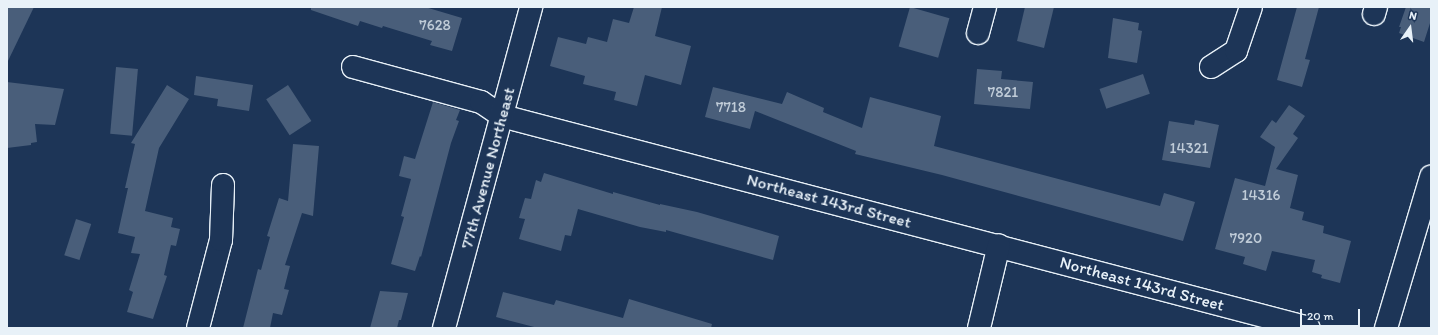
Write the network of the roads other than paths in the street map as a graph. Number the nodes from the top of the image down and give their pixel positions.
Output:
1 (531, 7) edge
2 (986, 7) edge
3 (1251, 7) edge
4 (978, 33) dead end
5 (353, 67) dead end
6 (1211, 67) dead end
7 (502, 116) junction
8 (1431, 176) edge
9 (223, 185) dead end
10 (999, 245) junction
11 (1275, 324) edge
12 (198, 328) edge
13 (444, 328) edge
14 (979, 328) edge
15 (1309, 328) edge
16 (1386, 328) edge

1 - 7 street, 77th Avenue Northeast
2 - 4 street
3 - 6 street
5 - 7 street, Northeast 143rd Street
7 - 10 street, Northeast 143rd Street
7 - 13 street, 77th Avenue Northeast
8 - 16 street
9 - 12 street
10 - 11 street, Northeast 143rd Street
10 - 14 street
11 - 15 street, Northeast 143rd Street

